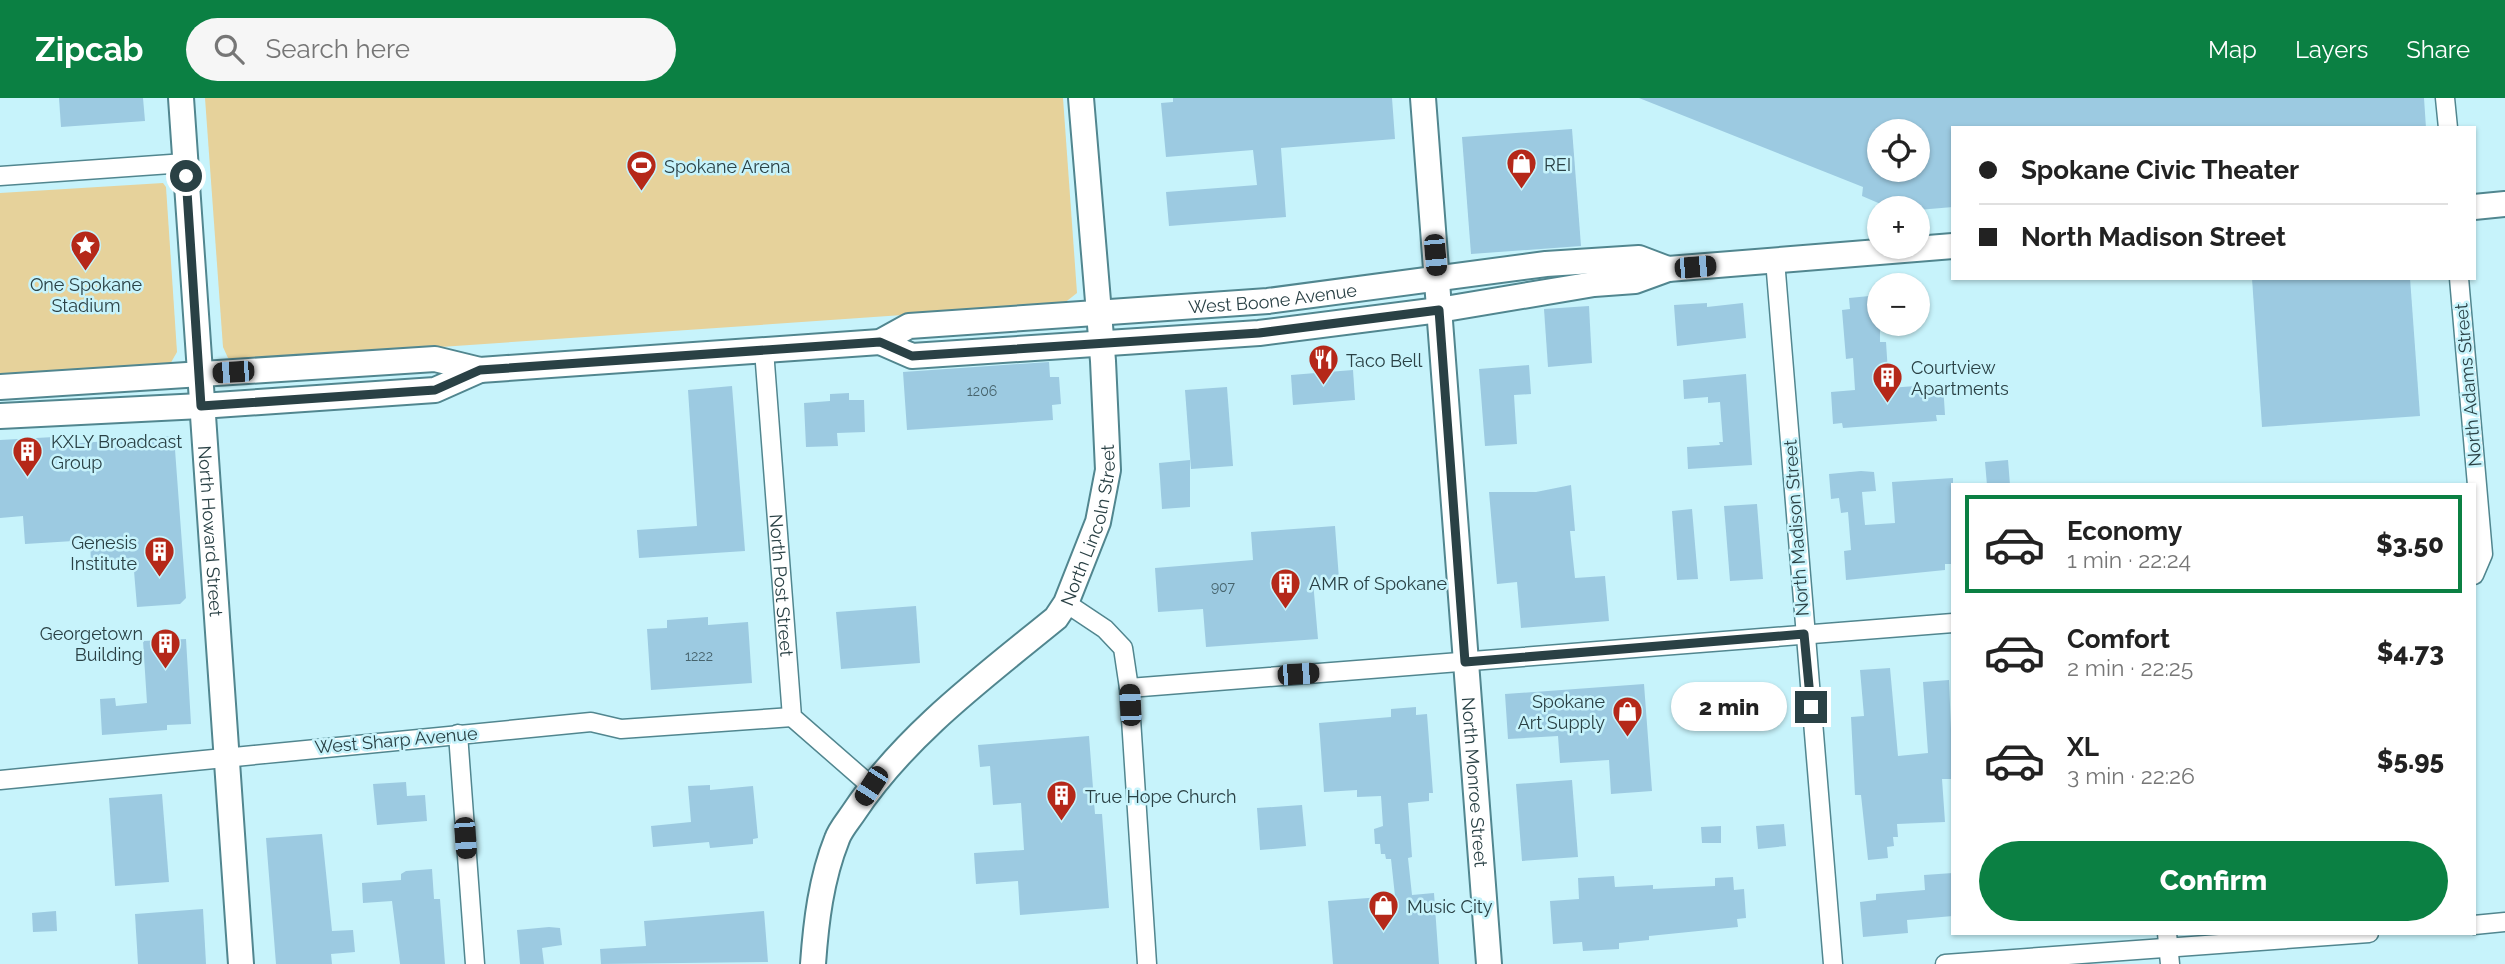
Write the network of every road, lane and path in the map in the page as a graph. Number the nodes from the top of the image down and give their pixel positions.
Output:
1 (181, 98) edge
2 (1081, 98) edge
3 (1423, 98) edge
4 (2445, 98) edge
5 (2448, 126) edge
6 (185, 163) junction
7 (0, 176) edge
8 (2505, 204) edge
9 (2476, 207) edge
10 (1951, 246) edge
11 (1775, 260) junction
12 (1668, 269) junction
13 (1437, 278) junction
14 (2459, 280) edge
15 (1439, 310) junction
16 (1099, 313) junction
17 (880, 342) junction
18 (1102, 344) junction
19 (764, 350) junction
20 (480, 370) junction
21 (198, 374) junction
22 (0, 387) edge
23 (201, 406) junction
24 (0, 416) edge
25 (2476, 575) edge
26 (1066, 603) junction
27 (1951, 623) edge
28 (1804, 634) junction
29 (1465, 662) junction
30 (1129, 688) junction
31 (792, 717) junction
32 (458, 734) junction
33 (226, 758) junction
34 (0, 780) edge
35 (871, 786) junction
36 (2505, 922) edge
37 (2476, 925) edge
38 (2342, 935) edge
39 (2168, 948) edge
40 (241, 964) edge
41 (475, 964) edge
42 (813, 964) edge
43 (1147, 964) edge
44 (1489, 964) edge
45 (1833, 964) edge
46 (1945, 964) edge

1 - 6 main road, North Howard Street
2 - 16 main road, North Lincoln Street
3 - 13 main road, North Monroe Street
4 - 5 street
6 - 7 street
6 - 21 main road, North Howard Street
8 - 9 main road
10 - 11 main road, West Boone Avenue
11 - 12 main road, West Boone Avenue
11 - 28 street, North Madison Street
12 - 13 main road, West Boone Avenue
12 - 15 main road, West Boone Avenue
13 - 15 main road, North Monroe Street
13 - 16 main road, West Boone Avenue
14 - 25 street, North Adams Street
15 - 18 main road, West Boone Avenue
15 - 29 main road, North Monroe Street
16 - 17 main road, West Boone Avenue
16 - 18 main road, North Lincoln Street
17 - 18 main road, West Boone Avenue
17 - 19 main road, West Boone Avenue
18 - 26 main road, North Lincoln Street
19 - 20 main road, West Boone Avenue
19 - 31 street, North Post Street
20 - 21 main road, West Boone Avenue
20 - 23 main road, West Boone Avenue
21 - 22 main road, West Boone Avenue
21 - 23 main road, North Howard Street
23 - 24 main road, West Boone Avenue
23 - 33 main road, North Howard Street
26 - 30 street, North Lincoln Street
26 - 35 main road
27 - 28 street
28 - 29 street
28 - 45 street, North Madison Street
29 - 30 street
29 - 44 main road, North Monroe Street
30 - 43 street, North Lincoln Street
31 - 32 street, West Sharp Avenue
31 - 35 street
32 - 33 street, West Sharp Avenue
32 - 41 street
33 - 34 street, West Sharp Avenue
33 - 40 main road, North Howard Street
35 - 42 main road
36 - 37 street
38 - 39 street
39 - 46 street

